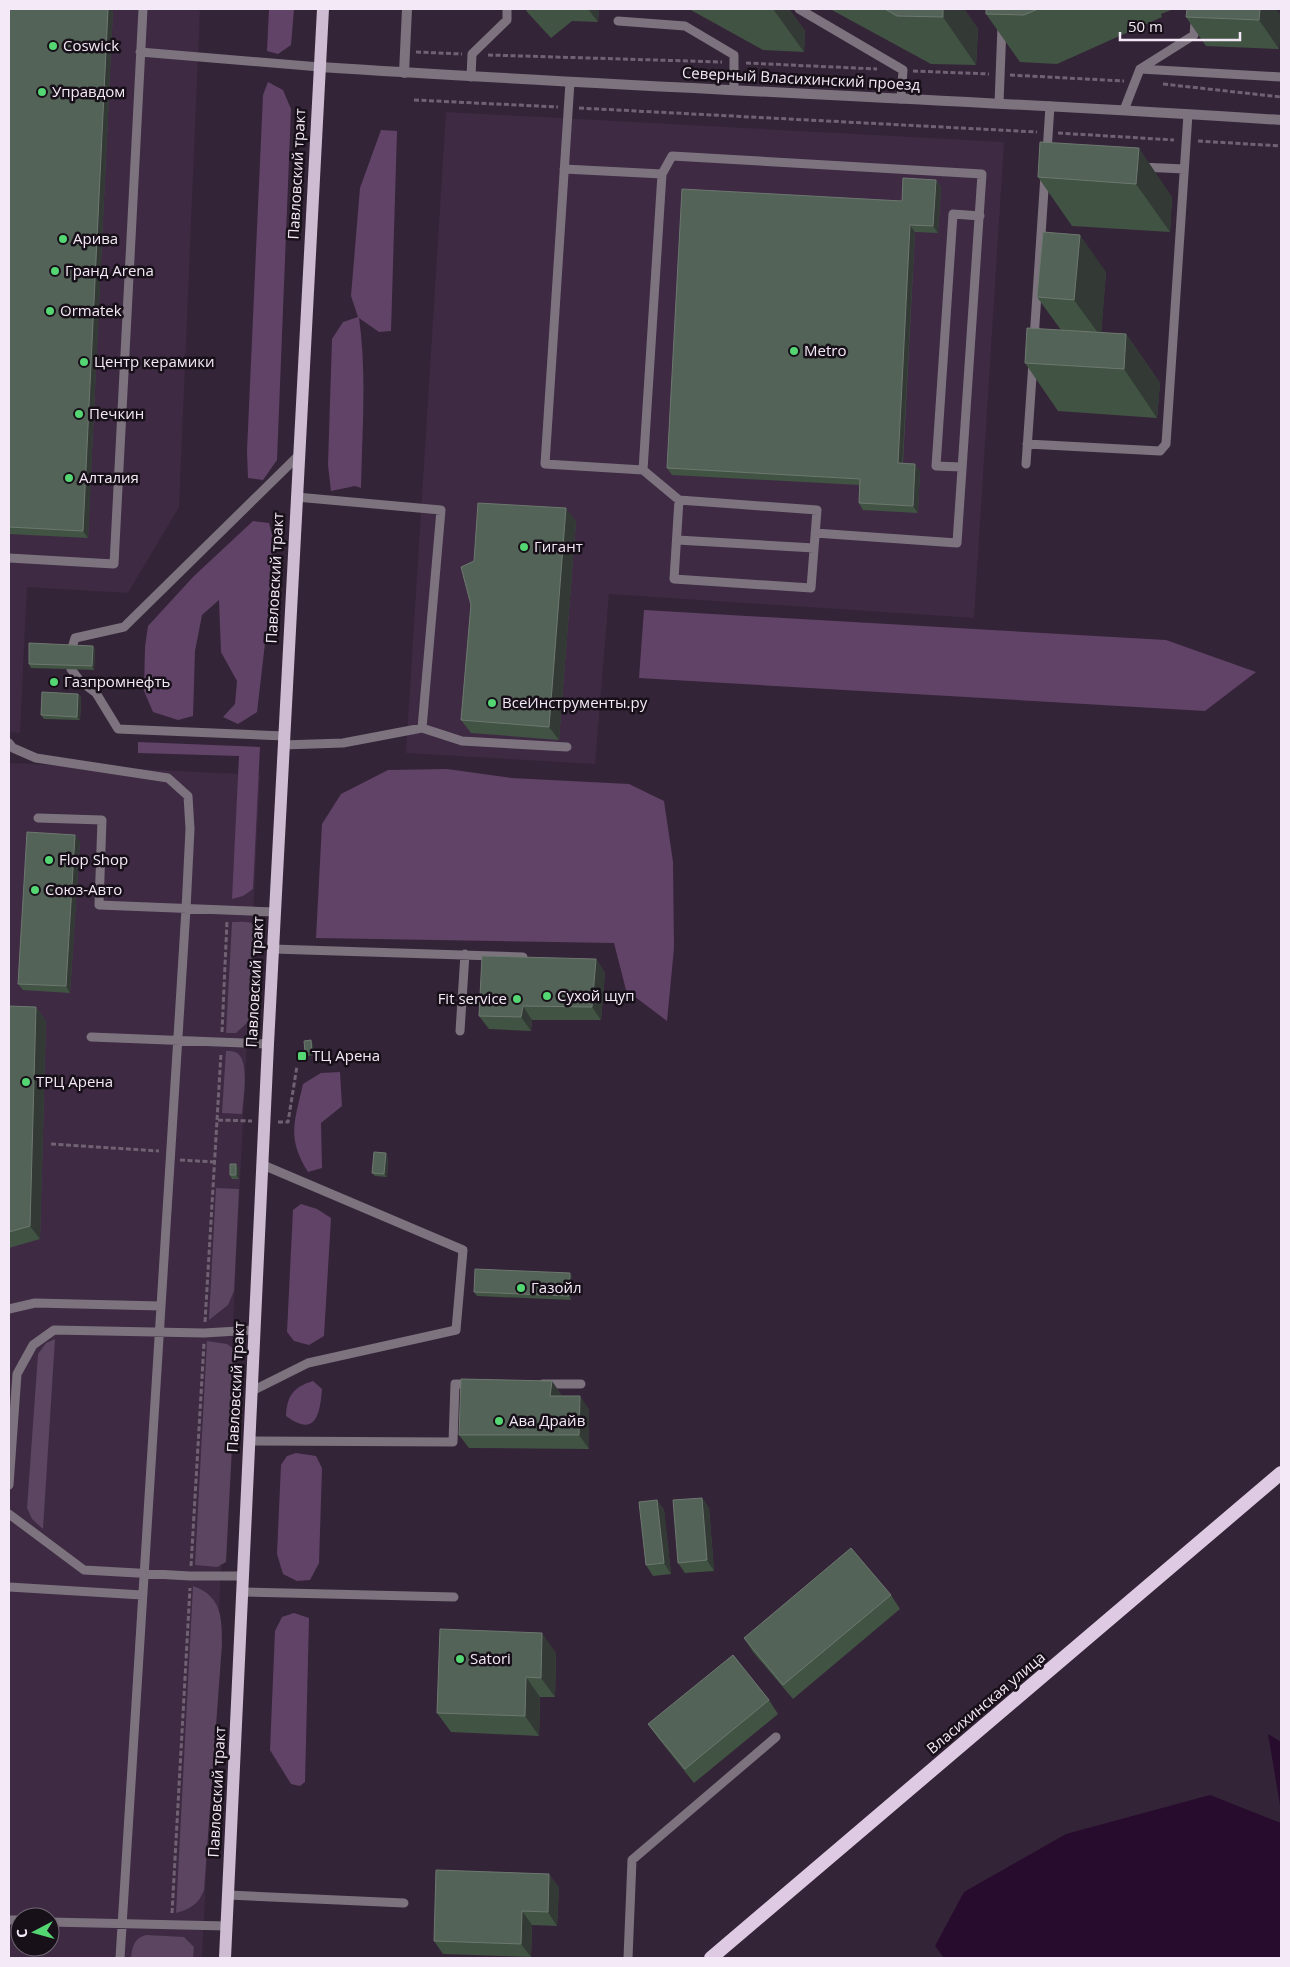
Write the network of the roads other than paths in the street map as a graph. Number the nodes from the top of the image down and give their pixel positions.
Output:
1 (143, 9) edge
2 (323, 9) edge
3 (407, 9) edge
4 (507, 9) edge
5 (799, 9) edge
6 (1196, 9) edge
7 (1002, 19) dead end
8 (618, 21) dead end
9 (140, 52) junction
10 (320, 67) junction
11 (1140, 69) junction
12 (404, 73) junction
13 (471, 77) junction
14 (1281, 77) edge
15 (570, 82) junction
16 (734, 90) junction
17 (901, 99) junction
18 (999, 103) junction
19 (1050, 106) junction
20 (1124, 110) junction
21 (1188, 114) junction
22 (1281, 120) edge
23 (1135, 166) edge
24 (564, 169) junction
25 (1184, 169) junction
26 (662, 174) junction
27 (980, 216) junction
28 (1034, 346) edge
29 (1033, 356) edge
30 (1027, 444) junction
31 (298, 456) junction
32 (1026, 464) dead end
33 (962, 468) junction
34 (643, 470) junction
35 (296, 498) junction
36 (679, 500) junction
37 (816, 533) junction
38 (677, 540) junction
39 (814, 548) junction
40 (9, 558) edge
41 (72, 648) edge
42 (71, 669) edge
43 (422, 728) junction
44 (283, 740) junction
45 (9, 743) edge
46 (567, 747) dead end
47 (38, 818) dead end
48 (186, 909) junction
49 (275, 912) junction
50 (273, 949) junction
51 (465, 954) junction
52 (530, 958) edge
53 (460, 1031) dead end
54 (91, 1037) dead end
55 (178, 1041) junction
56 (268, 1044) junction
57 (263, 1165) junction
58 (161, 1306) junction
59 (9, 1309) edge
60 (255, 1330) junction
61 (159, 1331) junction
62 (484, 1384) edge
63 (532, 1384) edge
64 (581, 1384) dead end
65 (252, 1391) junction
66 (250, 1440) junction
67 (1281, 1473) edge
68 (9, 1485) edge
69 (9, 1514) edge
70 (144, 1573) junction
71 (243, 1576) junction
72 (9, 1587) edge
73 (242, 1592) junction
74 (142, 1595) junction
75 (454, 1597) dead end
76 (776, 1737) dead end
77 (228, 1895) junction
78 (404, 1904) dead end
79 (60, 1922) edge
80 (121, 1924) junction
81 (227, 1926) junction
82 (120, 1958) edge
83 (225, 1958) edge
84 (628, 1958) edge
85 (711, 1958) edge

1 - 9 lane
2 - 10 main road, Павловский тракт
3 - 12 street
4 - 13 lane
5 - 17 lane
6 - 11 lane
7 - 18 lane
8 - 16 lane
9 - 10 lane
9 - 40 lane
10 - 12 street, Северный Власихинский проезд
10 - 31 main road, Павловский тракт
11 - 14 lane
11 - 20 lane
12 - 13 street, Северный Власихинский проезд
13 - 15 street, Северный Власихинский проезд
15 - 16 street, Северный Власихинский проезд
15 - 24 lane
16 - 17 street, Северный Власихинский проезд
17 - 18 street, Северный Власихинский проезд
18 - 19 street, Северный Власихинский проезд
19 - 20 street, Северный Власихинский проезд
19 - 28 lane
20 - 21 street, Северный Власихинский проезд
21 - 22 street, Северный Власихинский проезд
21 - 25 lane
23 - 25 lane
24 - 26 lane
24 - 34 lane
25 - 30 lane
26 - 27 lane
26 - 34 lane
27 - 33 lane
27 - 33 lane
29 - 30 lane
30 - 32 lane
31 - 35 main road, Павловский тракт
31 - 41 lane
33 - 37 lane
34 - 36 lane
35 - 43 lane
35 - 44 main road, Павловский тракт
36 - 37 lane
36 - 38 lane
37 - 39 lane
38 - 39 lane
38 - 39 lane
42 - 44 lane
43 - 44 lane
43 - 46 lane
44 - 49 main road, Павловский тракт
45 - 48 lane
47 - 48 lane
48 - 49 lane
48 - 55 lane
49 - 50 main road, Павловский тракт
50 - 51 lane
50 - 56 main road, Павловский тракт
51 - 52 lane
51 - 53 lane
54 - 55 lane
55 - 56 lane
55 - 58 lane
56 - 57 main road, Павловский тракт
57 - 60 main road, Павловский тракт
57 - 65 lane
58 - 59 lane
58 - 61 lane
60 - 61 lane
60 - 65 main road, Павловский тракт
61 - 68 lane
61 - 70 lane
62 - 66 lane
63 - 64 lane
65 - 66 main road, Павловский тракт
66 - 71 main road, Павловский тракт
67 - 85 highway, Власихинская улица
69 - 70 lane
70 - 71 lane
70 - 74 lane
71 - 73 main road, Павловский тракт
72 - 74 lane
73 - 75 lane
73 - 77 main road, Павловский тракт
74 - 80 lane
76 - 84 lane
77 - 78 lane
77 - 81 main road, Павловский тракт
79 - 80 lane
80 - 81 lane
80 - 82 lane
81 - 83 main road, Павловский тракт

